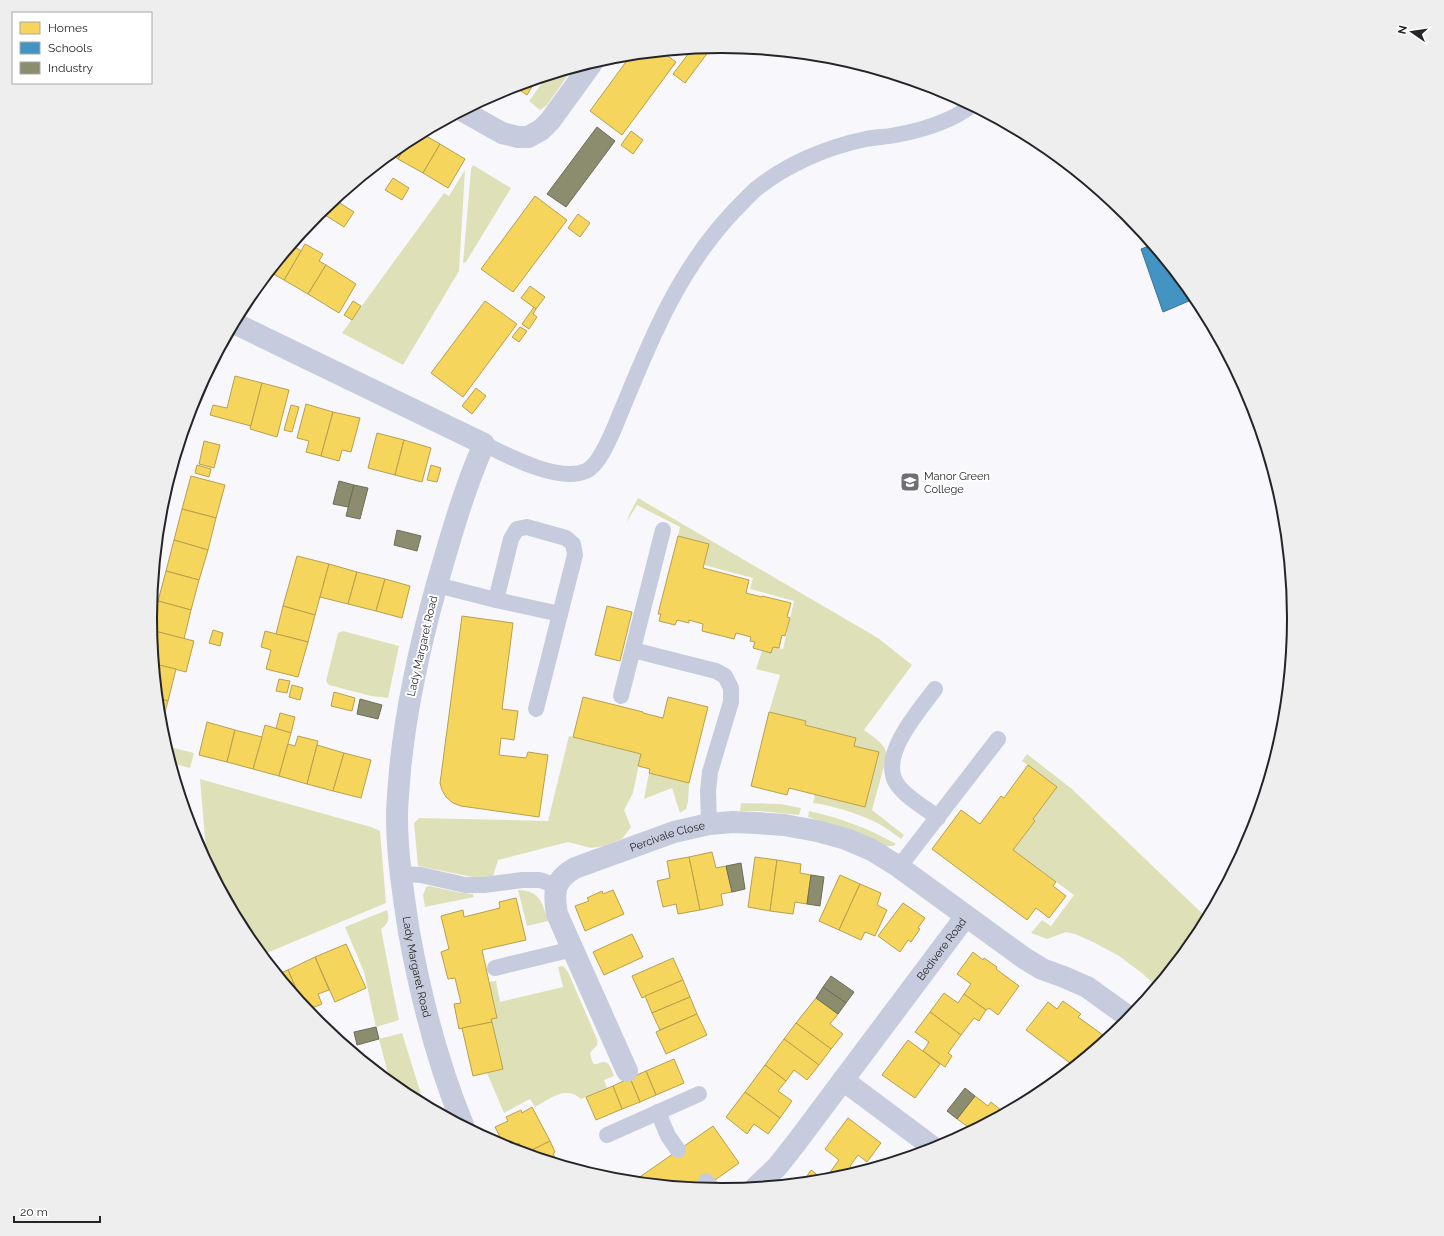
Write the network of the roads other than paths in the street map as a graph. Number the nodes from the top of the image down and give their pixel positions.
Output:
1 (587, 70) edge
2 (967, 109) edge
3 (467, 114) edge
4 (239, 325) edge
5 (484, 444) junction
6 (662, 530) dead end
7 (437, 585) junction
8 (496, 600) junction
9 (560, 614) junction
10 (633, 650) junction
11 (935, 689) dead end
12 (621, 696) dead end
13 (536, 709) dead end
14 (998, 739) dead end
15 (938, 818) junction
16 (709, 824) junction
17 (899, 867) junction
18 (399, 874) junction
19 (557, 886) junction
20 (966, 916) junction
21 (573, 949) junction
22 (495, 968) dead end
23 (1125, 1015) edge
24 (627, 1072) dead end
25 (844, 1080) junction
26 (699, 1094) dead end
27 (658, 1112) junction
28 (461, 1119) edge
29 (607, 1134) dead end
30 (928, 1144) edge
31 (678, 1150) dead end
32 (762, 1182) edge

1 - 3 street
2 - 5 lane
4 - 5 street
5 - 7 street, Lady Margaret Road
6 - 10 lane
7 - 8 lane
7 - 18 street, Lady Margaret Road
8 - 9 lane
8 - 9 lane
9 - 13 lane
10 - 12 lane
10 - 16 lane
11 - 15 lane
14 - 15 lane
15 - 17 lane
16 - 17 street, Percivale Close
16 - 19 street, Percivale Close
17 - 20 street, Percivale Close
18 - 19 lane
18 - 28 street, Lady Margaret Road
19 - 21 street
20 - 23 street, Bedivere Road
20 - 25 street, Bedivere Road
21 - 22 lane
21 - 24 street
25 - 30 street
25 - 32 street, Bedivere Road
26 - 27 lane
27 - 29 lane
27 - 31 lane

